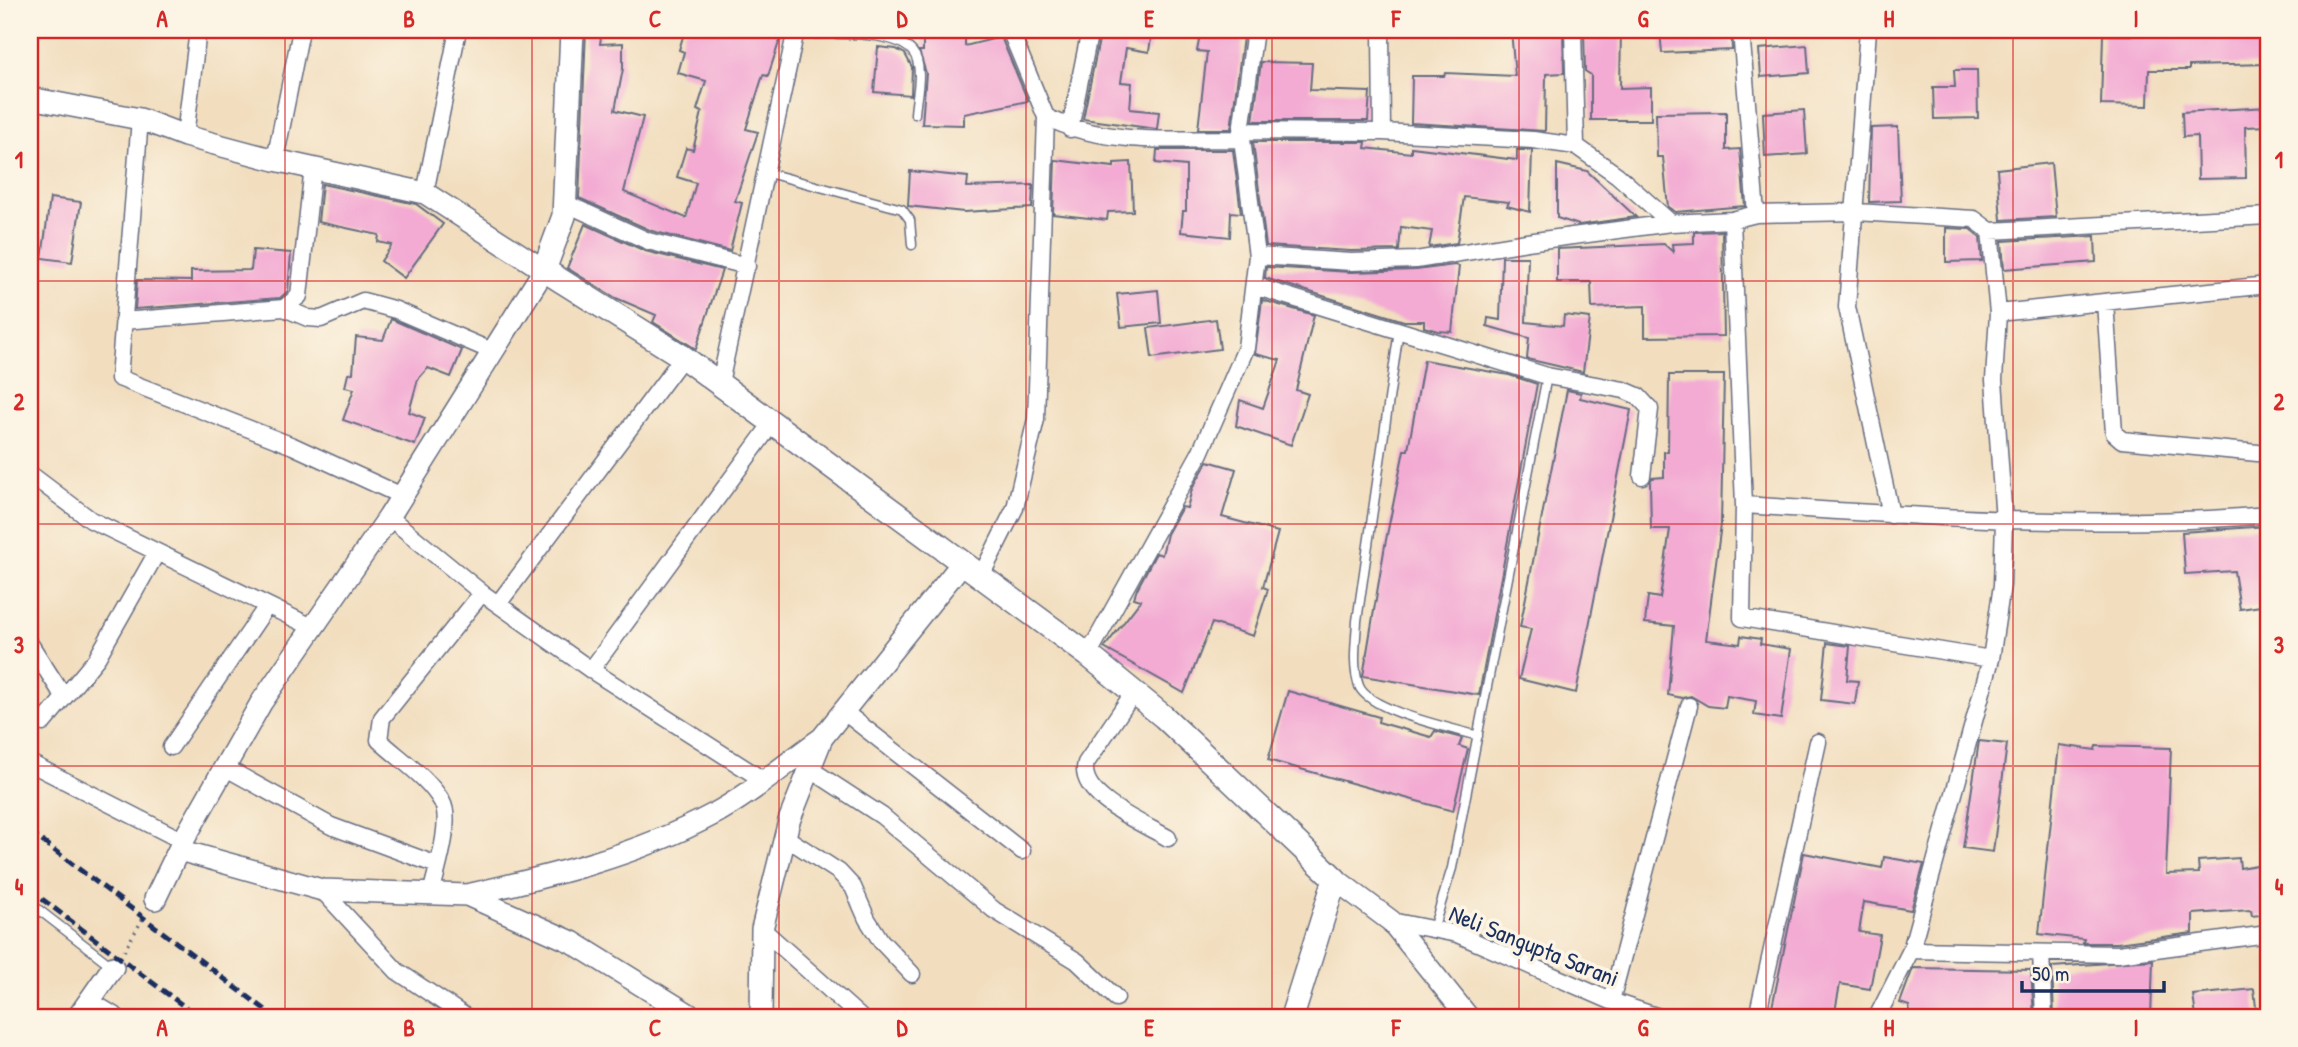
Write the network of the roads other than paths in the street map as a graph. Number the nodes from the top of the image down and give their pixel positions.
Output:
1 (198, 30) edge
2 (301, 30) edge
3 (458, 30) edge
4 (572, 30) edge
5 (1010, 30) edge
6 (1090, 30) edge
7 (1255, 30) edge
8 (1381, 30) edge
9 (1573, 30) edge
10 (1741, 30) edge
11 (1868, 30) edge
12 (796, 32) edge
13 (30, 98) edge
14 (915, 114) dead end
15 (1046, 117) junction
16 (140, 119) junction
17 (1070, 129) junction
18 (1382, 132) junction
19 (1242, 135) junction
20 (185, 136) junction
21 (1576, 146) junction
22 (275, 160) junction
23 (313, 167) junction
24 (768, 173) junction
25 (425, 193) junction
26 (565, 203) junction
27 (1856, 212) junction
28 (1756, 214) junction
29 (2268, 216) edge
30 (1732, 220) junction
31 (1671, 223) junction
32 (1990, 231) junction
33 (912, 245) dead end
34 (1257, 256) junction
35 (747, 266) junction
36 (544, 270) junction
37 (2268, 285) edge
38 (1254, 286) junction
39 (2105, 302) junction
40 (284, 309) junction
41 (1998, 313) junction
42 (123, 321) junction
43 (1399, 330) junction
44 (495, 352) junction
45 (684, 357) junction
46 (1547, 376) junction
47 (720, 383) junction
48 (773, 422) junction
49 (2268, 454) edge
50 (30, 474) edge
51 (1642, 477) dead end
52 (402, 496) junction
53 (1744, 506) junction
54 (1891, 515) junction
55 (2268, 515) edge
56 (388, 517) junction
57 (2004, 521) junction
58 (156, 554) junction
59 (972, 569) junction
60 (482, 593) junction
61 (498, 604) junction
62 (267, 606) junction
63 (314, 628) junction
64 (30, 644) edge
65 (1088, 655) junction
66 (1992, 659) junction
67 (591, 670) junction
68 (1134, 692) junction
69 (64, 697) junction
70 (1689, 706) dead end
71 (843, 711) junction
72 (30, 713) edge
73 (1478, 736) junction
74 (822, 738) junction
75 (1818, 742) dead end
76 (172, 747) dead end
77 (30, 763) edge
78 (226, 768) junction
79 (810, 769) junction
80 (763, 780) junction
81 (785, 837) junction
82 (1168, 838) dead end
83 (181, 845) junction
84 (1022, 851) dead end
85 (437, 865) junction
86 (1335, 879) junction
87 (322, 890) junction
88 (431, 894) junction
89 (467, 895) junction
90 (155, 899) road end
91 (30, 903) edge
92 (1391, 921) junction
93 (762, 929) junction
94 (1433, 929) junction
95 (2268, 934) edge
96 (1911, 950) junction
97 (2041, 953) junction
98 (113, 967) joint
99 (912, 974) dead end
100 (1116, 998) dead end
101 (1611, 1002) junction
102 (83, 1009) edge
103 (117, 1017) edge
104 (466, 1017) edge
105 (693, 1017) edge
106 (761, 1017) edge
107 (860, 1017) edge
108 (1292, 1017) edge
109 (1468, 1017) edge
110 (1659, 1017) edge
111 (1757, 1017) edge
112 (1878, 1017) edge
113 (2044, 1017) edge

1 - 20 street
2 - 22 street
3 - 25 street
4 - 26 main road
5 - 15 street
6 - 17 street
7 - 19 street
8 - 18 street
9 - 21 street
10 - 28 street
11 - 27 street
12 - 14 lane
12 - 24 street
13 - 16 street
15 - 17 street
15 - 59 street
16 - 20 street
16 - 42 street
17 - 19 street
18 - 19 street
18 - 21 street
19 - 34 street
20 - 22 street
21 - 31 street
22 - 23 street
23 - 25 street
23 - 40 street
24 - 33 lane
24 - 35 street
25 - 36 street
26 - 35 street
26 - 36 main road
27 - 28 street
27 - 32 street
27 - 54 street
28 - 30 street
29 - 32 street
30 - 31 street
30 - 53 street
31 - 34 street
32 - 41 street
34 - 38 street
35 - 47 street
36 - 44 street
36 - 45 main road
37 - 39 street
38 - 43 street
38 - 65 street
39 - 41 street
39 - 49 street
40 - 42 street
40 - 44 street
41 - 57 street
42 - 52 street
43 - 46 street
43 - 73 lane
44 - 52 street
45 - 47 main road
45 - 61 street
46 - 51 street
46 - 73 lane
47 - 48 main road
48 - 59 main road
48 - 67 street
50 - 58 street
52 - 56 street
53 - 54 street
53 - 66 street
54 - 57 street
55 - 57 street
56 - 60 street
56 - 63 street
57 - 66 street
58 - 62 street
58 - 69 street
59 - 65 main road
59 - 71 street
60 - 61 street
60 - 85 street
61 - 67 street
62 - 63 street
62 - 76 street
63 - 78 street
64 - 69 street
65 - 68 main road
66 - 96 street
67 - 80 street
68 - 82 street
68 - 86 main road
69 - 72 street
70 - 101 street
71 - 74 street
71 - 84 street
73 - 94 lane
74 - 79 street
74 - 80 street
75 - 111 street
77 - 83 street
78 - 83 street
78 - 85 street
79 - 81 street
79 - 100 street
80 - 89 street
81 - 93 street
81 - 99 street
83 - 87 street
83 - 90 street
85 - 88 street
86 - 92 street
86 - 108 main road
87 - 88 street
87 - 104 street
88 - 89 street
89 - 105 street
91 - 98 lane
92 - 94 street, Neli Sangupta Sarani
92 - 109 street
93 - 106 street
93 - 107 street
94 - 101 street, Neli Sangupta Sarani
95 - 97 street
96 - 97 street
96 - 112 street
97 - 113 street
98 - 102 street
101 - 110 street, Neli Sangupta Sarani
102 - 103 street

